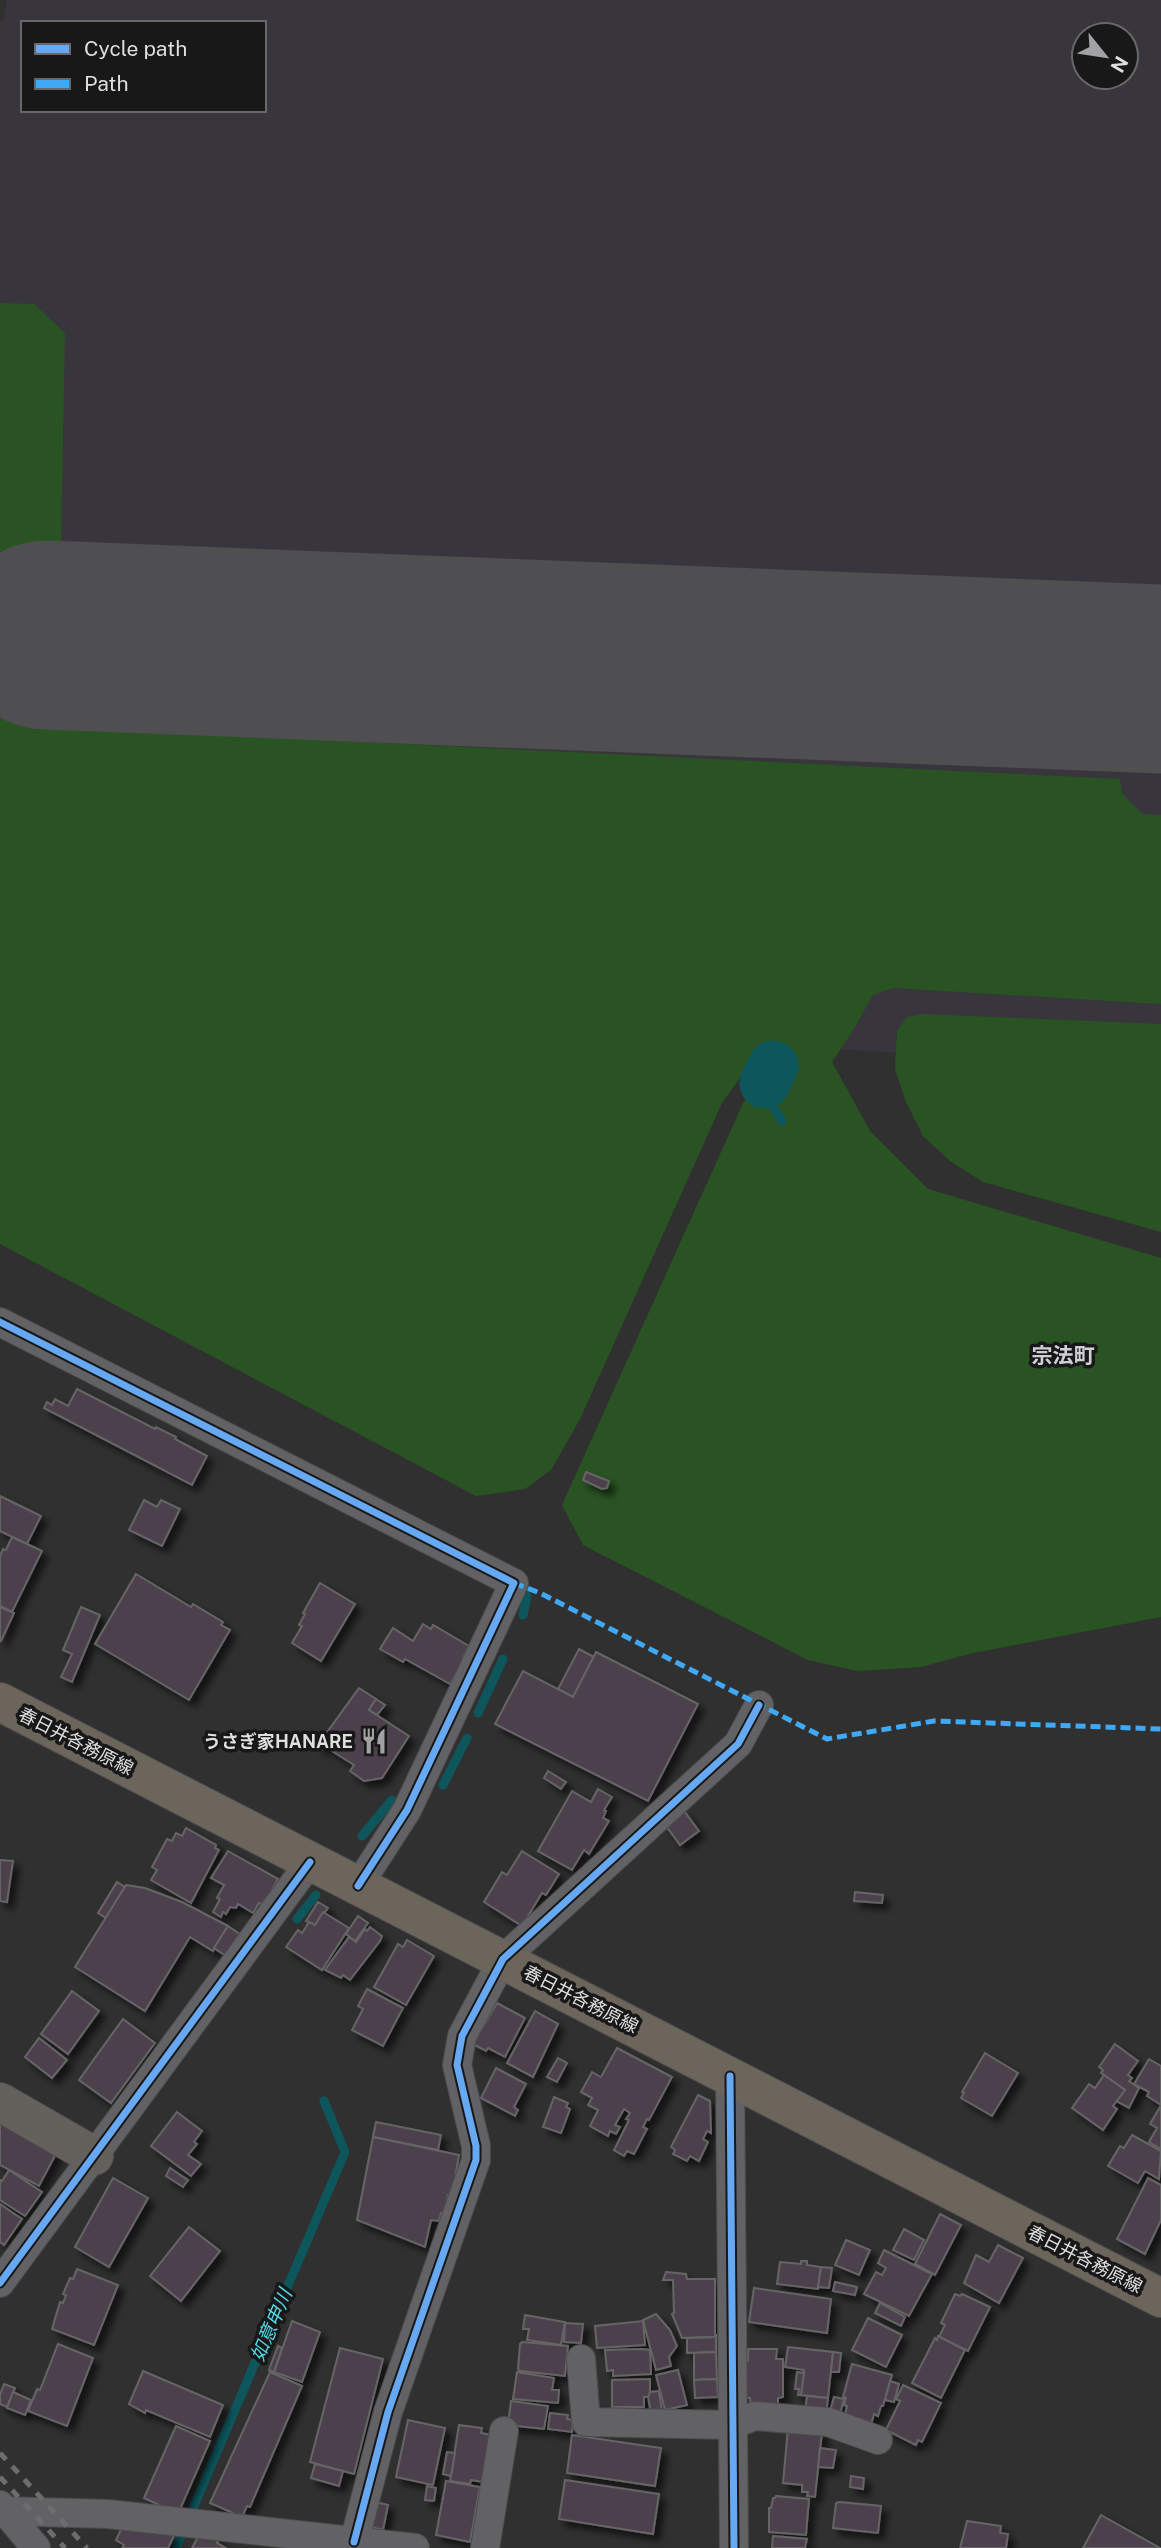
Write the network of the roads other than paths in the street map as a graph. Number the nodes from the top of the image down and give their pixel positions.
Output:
1 (0, 1322) edge
2 (0, 1702) edge
3 (759, 1704) dead end
4 (310, 1862) junction
5 (358, 1886) junction
6 (503, 1959) junction
7 (730, 2076) junction
8 (0, 2102) edge
9 (94, 2156) junction
10 (0, 2283) edge
11 (1161, 2298) edge
12 (581, 2359) dead end
13 (731, 2426) junction
14 (504, 2431) dead end
15 (878, 2440) dead end
16 (2, 2510) edge
17 (366, 2544) edge
18 (36, 2548) edge
19 (415, 2548) edge
20 (485, 2548) edge
21 (734, 2548) edge

1 - 5 street
2 - 4 main road, 春日井各務原線
3 - 6 street
4 - 5 main road, 春日井各務原線
4 - 9 street
5 - 6 main road, 春日井各務原線
6 - 7 main road, 春日井各務原線
6 - 17 street
7 - 11 main road, 春日井各務原線
7 - 13 street
8 - 9 street
9 - 10 street
12 - 13 street
13 - 15 street
13 - 21 street
14 - 20 street
16 - 17 street
16 - 18 street
17 - 19 street

